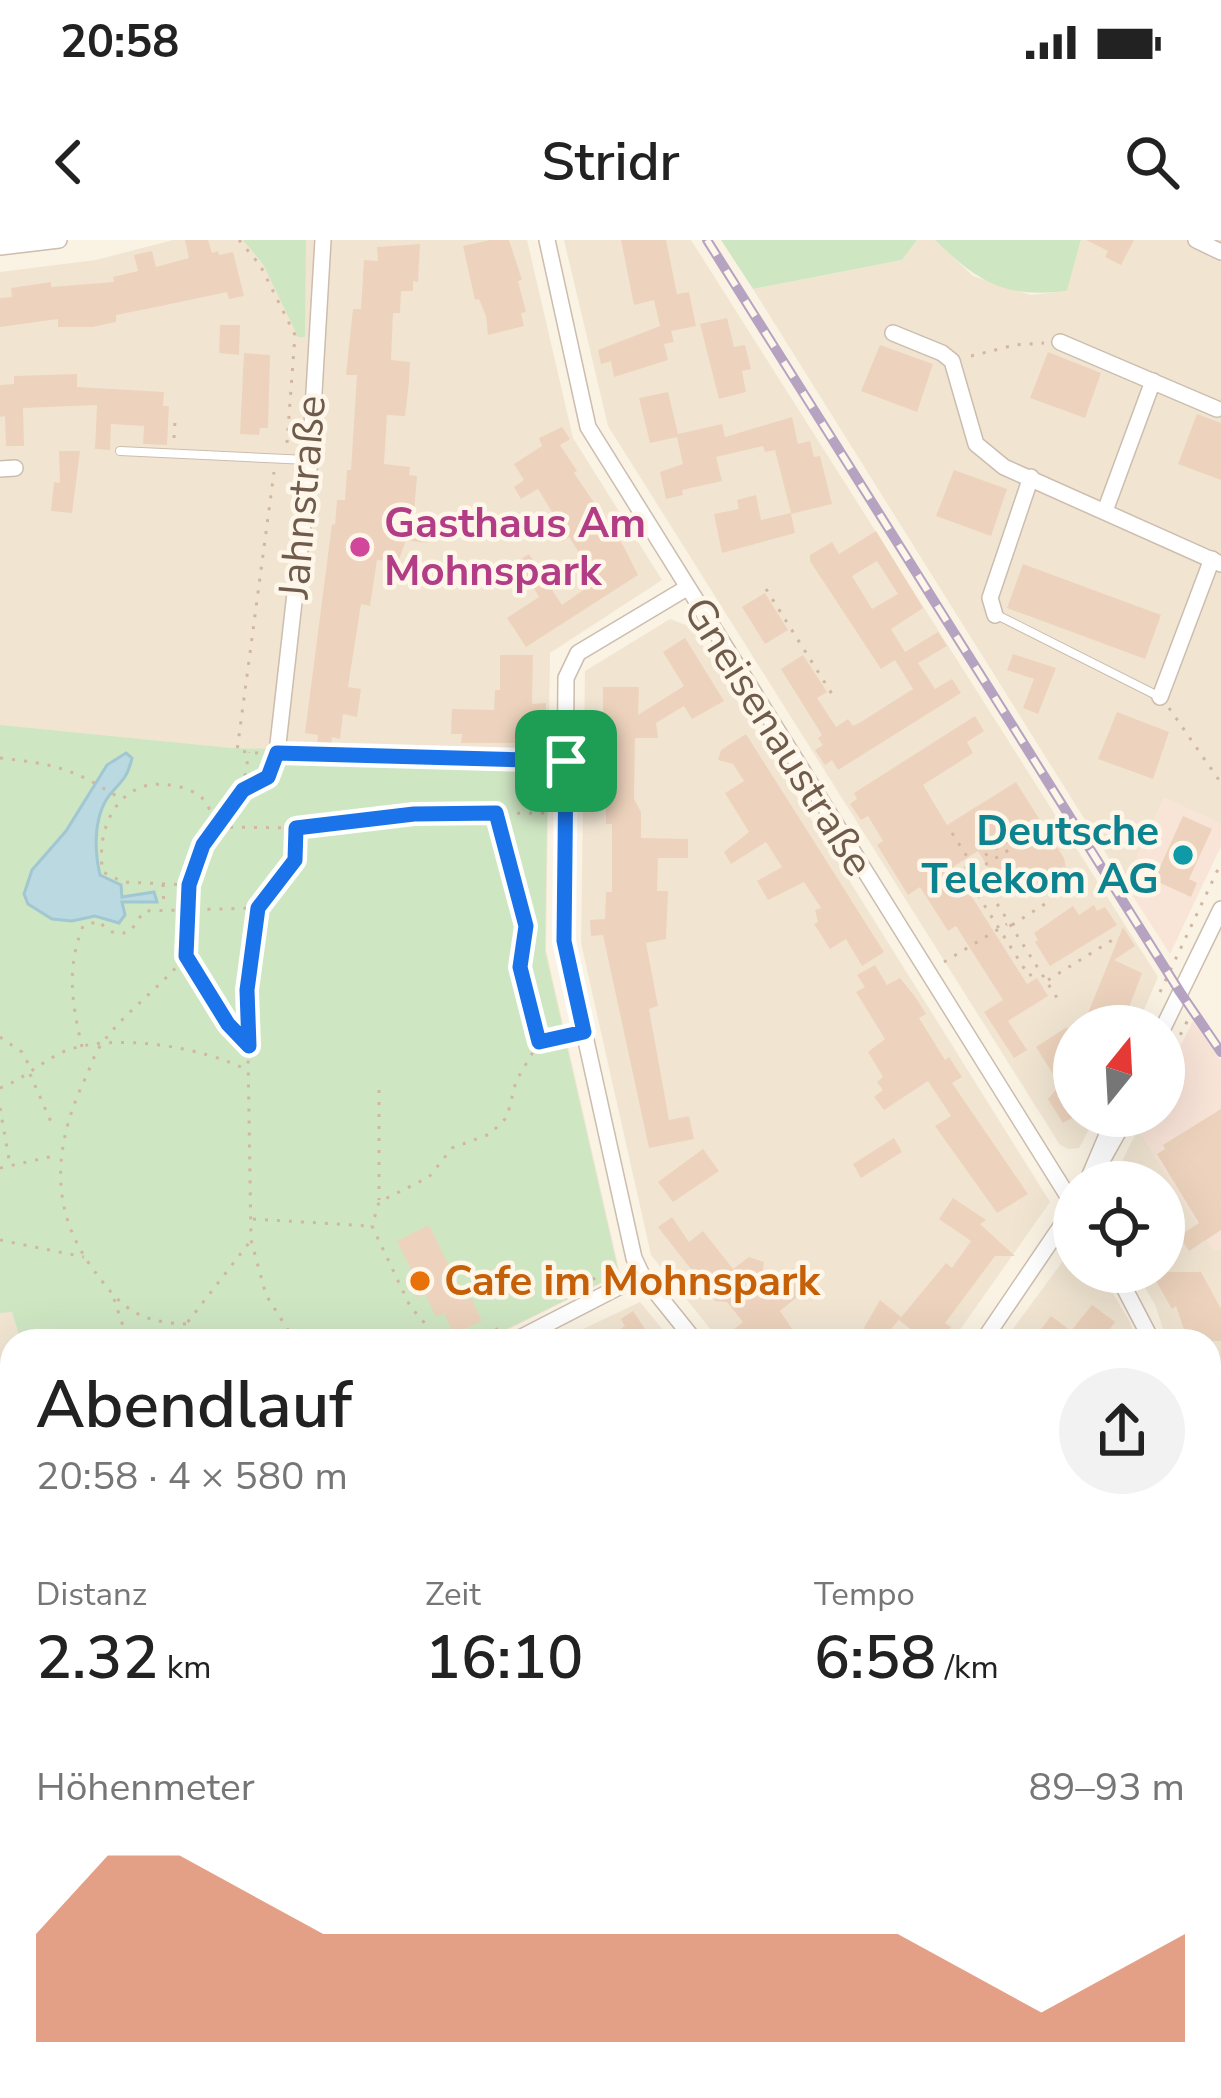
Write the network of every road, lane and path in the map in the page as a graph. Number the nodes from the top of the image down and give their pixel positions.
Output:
1 (58, 240) edge
2 (239, 240) edge
3 (323, 240) edge
4 (547, 240) edge
5 (1196, 240) edge
6 (0, 247) edge
7 (1221, 251) edge
8 (892, 333) dead end
9 (1060, 342) joint
10 (952, 361) junction
11 (1153, 381) junction
12 (1217, 409) dead end
13 (120, 451) dead end
14 (275, 458) junction
15 (310, 460) junction
16 (1031, 477) junction
17 (1105, 511) junction
18 (1216, 562) edge
19 (685, 589) junction
20 (766, 589) dead end
21 (995, 615) joint
22 (832, 694) dead end
23 (1160, 698) junction
24 (249, 752) junction
25 (277, 753) junction
26 (0, 758) edge
27 (566, 761) junction
28 (1221, 783) edge
29 (243, 790) junction
30 (120, 798) junction
31 (496, 813) junction
32 (565, 814) junction
33 (218, 826) junction
34 (296, 828) junction
35 (952, 833) dead end
36 (1221, 863) edge
37 (971, 864) junction
38 (975, 871) junction
39 (163, 884) junction
40 (189, 885) junction
41 (1048, 902) dead end
42 (258, 908) junction
43 (190, 909) junction
44 (1221, 909) edge
45 (164, 910) junction
46 (1009, 924) junction
47 (999, 928) junction
48 (1114, 939) dead end
49 (186, 956) junction
50 (1039, 969) junction
51 (927, 972) junction
52 (1047, 981) junction
53 (1059, 1000) dead end
54 (1154, 1005) edge
55 (1174, 1005) edge
56 (584, 1032) junction
57 (0, 1037) edge
58 (539, 1042) junction
59 (101, 1044) junction
60 (249, 1046) junction
61 (82, 1047) junction
62 (30, 1071) junction
63 (250, 1072) junction
64 (0, 1088) edge
65 (379, 1090) dead end
66 (0, 1108) edge
67 (51, 1121) dead end
68 (60, 1154) junction
69 (0, 1168) edge
70 (10, 1168) junction
71 (1053, 1173) edge
72 (380, 1202) junction
73 (251, 1219) junction
74 (372, 1226) junction
75 (1053, 1235) edge
76 (0, 1240) edge
77 (251, 1240) junction
78 (86, 1258) junction
79 (643, 1275) junction
80 (1127, 1293) edge
81 (114, 1298) junction
82 (185, 1324) junction
83 (124, 1329) edge
84 (181, 1329) edge
85 (287, 1329) edge
86 (430, 1329) edge
87 (537, 1329) edge
88 (686, 1329) edge
89 (981, 1329) edge
90 (1146, 1329) edge

1 - 6 street
2 - 14 path
3 - 15 street, Jahnstraße
4 - 19 street, Gneisenaustraße
5 - 7 street
8 - 10 street
9 - 10 path
9 - 11 street
10 - 16 street
11 - 12 street
11 - 17 street
13 - 14 lane
14 - 15 lane
14 - 24 path
15 - 25 street, Jahnstraße
16 - 17 street
16 - 21 street
17 - 18 street
18 - 23 street
19 - 27 street
19 - 51 street, Gneisenaustraße
20 - 22 path
21 - 23 lane
23 - 28 path
24 - 25 path
24 - 29 path
25 - 27 path
25 - 29 path
26 - 30 path
27 - 32 street
29 - 33 path
30 - 33 path
30 - 39 path
31 - 32 path
31 - 34 path
31 - 58 path
32 - 56 street
33 - 34 path
33 - 40 path
34 - 42 path
35 - 37 path
36 - 54 path
37 - 38 path
37 - 38 path
37 - 47 path
38 - 46 path
39 - 40 path
39 - 45 path
40 - 43 path
41 - 46 path
42 - 43 path
42 - 60 path
43 - 45 path
43 - 49 path
44 - 55 street
45 - 61 path
46 - 47 path
46 - 50 path
47 - 50 path
47 - 51 path
48 - 52 path
49 - 59 path
49 - 60 path
50 - 52 path
51 - 71 street, Gneisenaustraße
52 - 53 path
56 - 58 path
56 - 79 street
57 - 62 path
58 - 72 path
59 - 61 path
59 - 63 path
59 - 68 path
60 - 63 path
61 - 62 path
62 - 64 path
62 - 67 path
63 - 73 path
65 - 72 path
66 - 70 path
68 - 70 path
68 - 78 path
69 - 70 path
72 - 74 path
73 - 74 path
73 - 77 path
74 - 86 path
75 - 89 street
76 - 78 path
77 - 82 path
77 - 85 path
78 - 81 path
79 - 87 street
79 - 88 street
80 - 90 street
81 - 82 path
81 - 83 path
82 - 84 path

